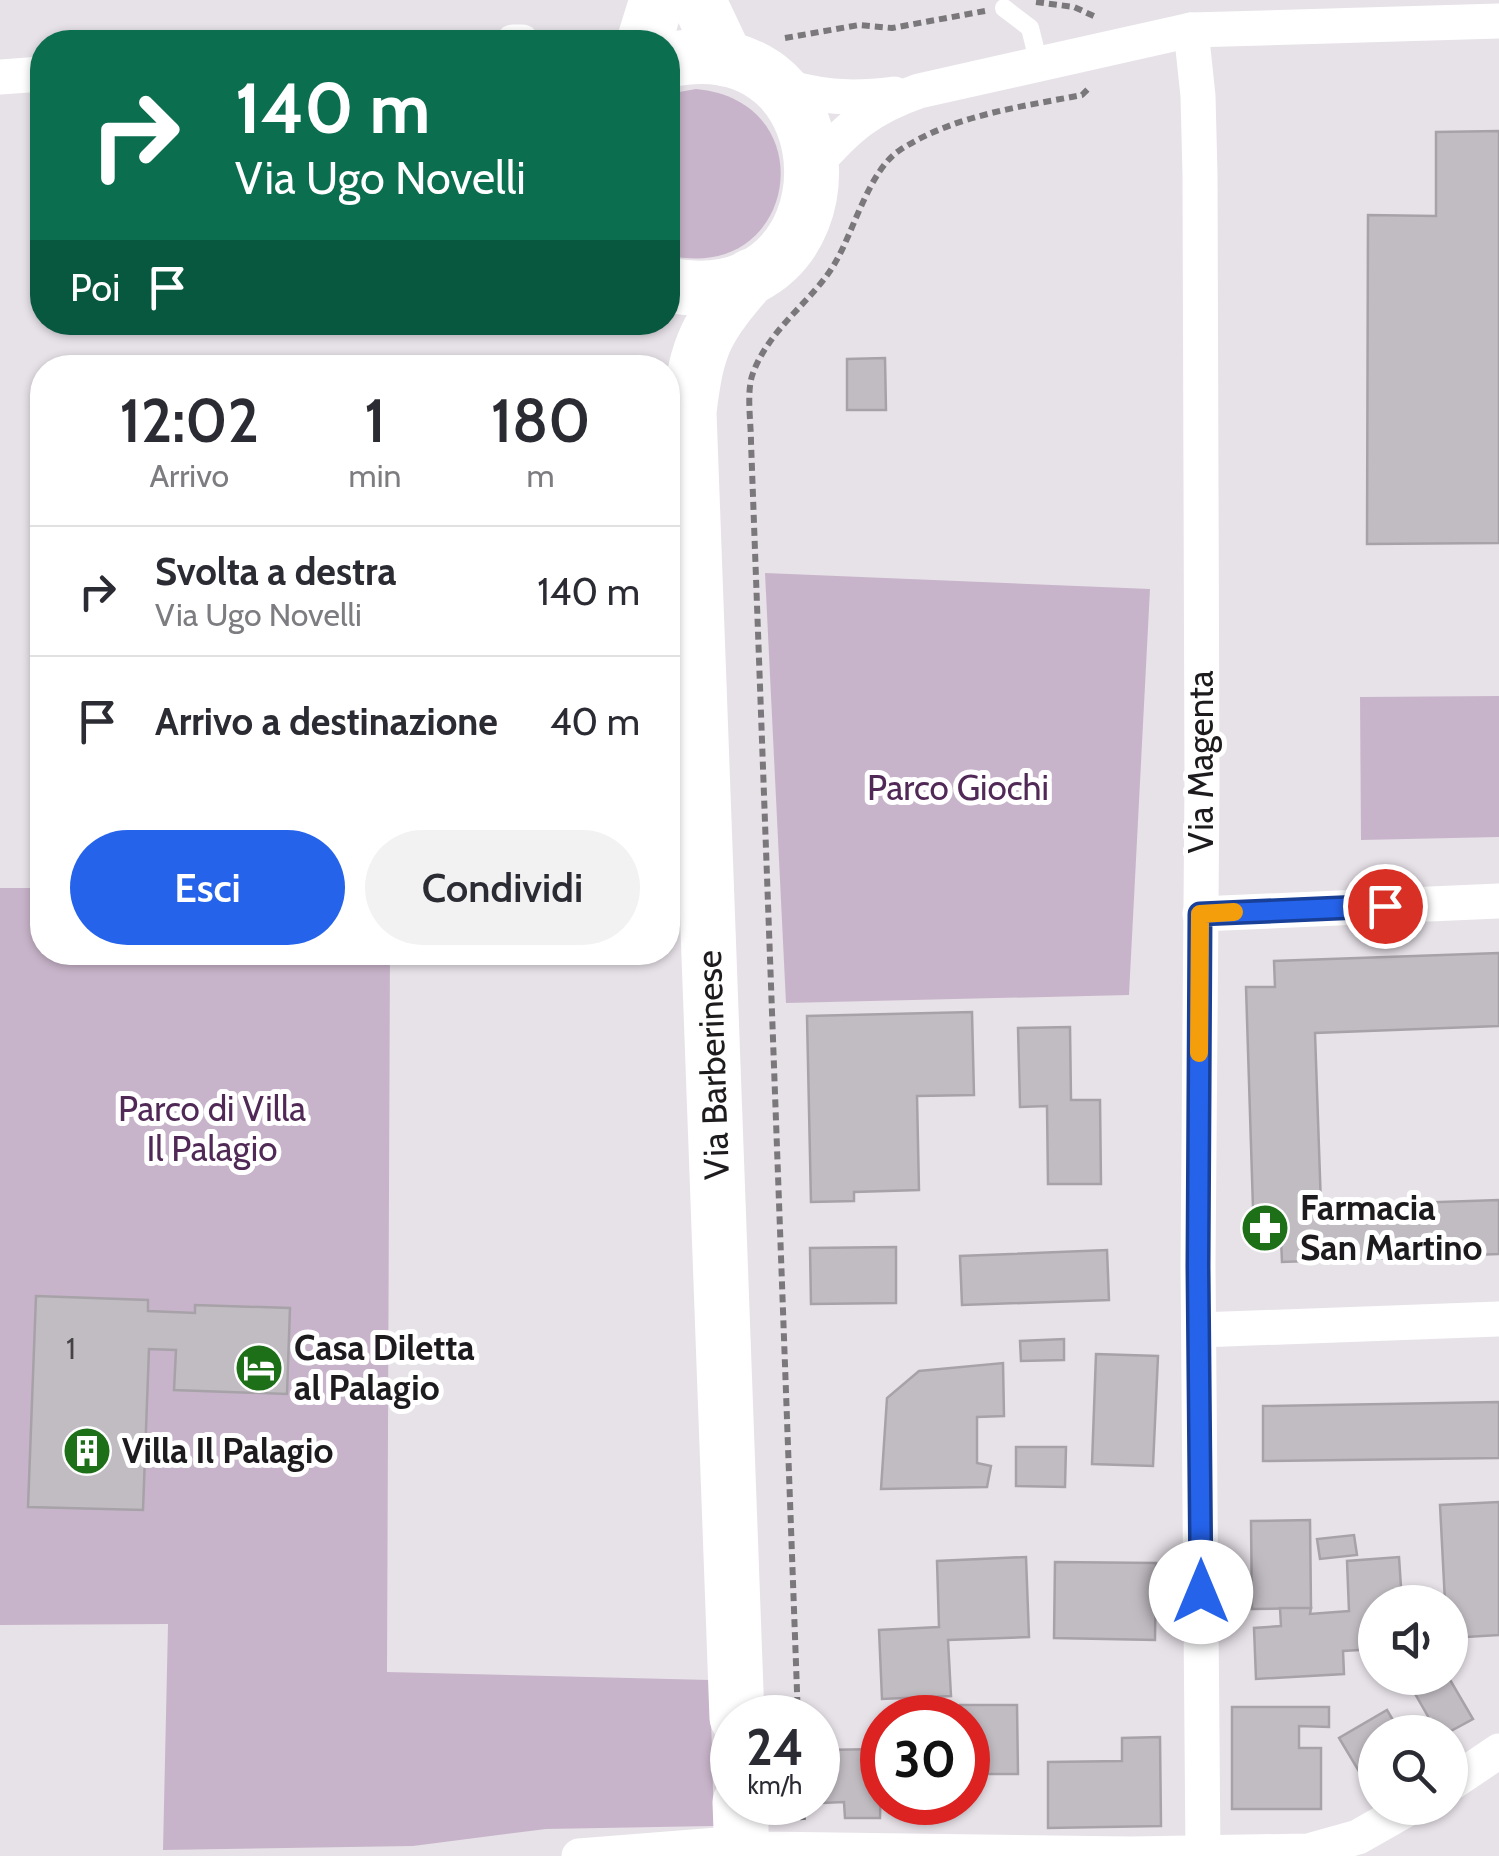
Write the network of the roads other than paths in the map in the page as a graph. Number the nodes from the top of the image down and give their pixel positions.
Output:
1 (658, 0) edge
2 (698, 0) edge
3 (1004, 8) road end
4 (1499, 21) edge
5 (648, 30) edge
6 (1191, 30) junction
7 (680, 58) edge
8 (759, 60) junction
9 (1039, 64) junction
10 (30, 75) edge
11 (0, 77) edge
12 (919, 91) junction
13 (814, 166) junction
14 (751, 276) junction
15 (680, 286) edge
16 (680, 367) edge
17 (689, 412) junction
18 (1499, 902) edge
19 (1200, 914) junction
20 (1499, 1319) edge
21 (1199, 1330) junction
22 (736, 1695) edge
23 (1499, 1752) edge
24 (1468, 1772) edge
25 (1378, 1825) edge
26 (741, 1835) edge
27 (1203, 1855) edge
28 (579, 1856) edge

1 - 5 main road
2 - 8 main road, Via Barberinese
3 - 9 lane
4 - 6 street
6 - 9 street
6 - 19 street, Via Magenta
7 - 8 main road
8 - 12 street
8 - 13 main road, Via Barberinese
9 - 12 street
10 - 11 street
12 - 13 street
13 - 14 main road, Via Barberinese
14 - 15 main road, Via Barberinese
14 - 17 main road, Via Barberinese
16 - 17 main road, Via Barberinese
17 - 22 main road, Via Barberinese
18 - 19 street
19 - 21 street, Via Magenta
20 - 21 street
21 - 27 street, Via Magenta
23 - 24 street
25 - 27 street
26 - 27 street
26 - 28 street

